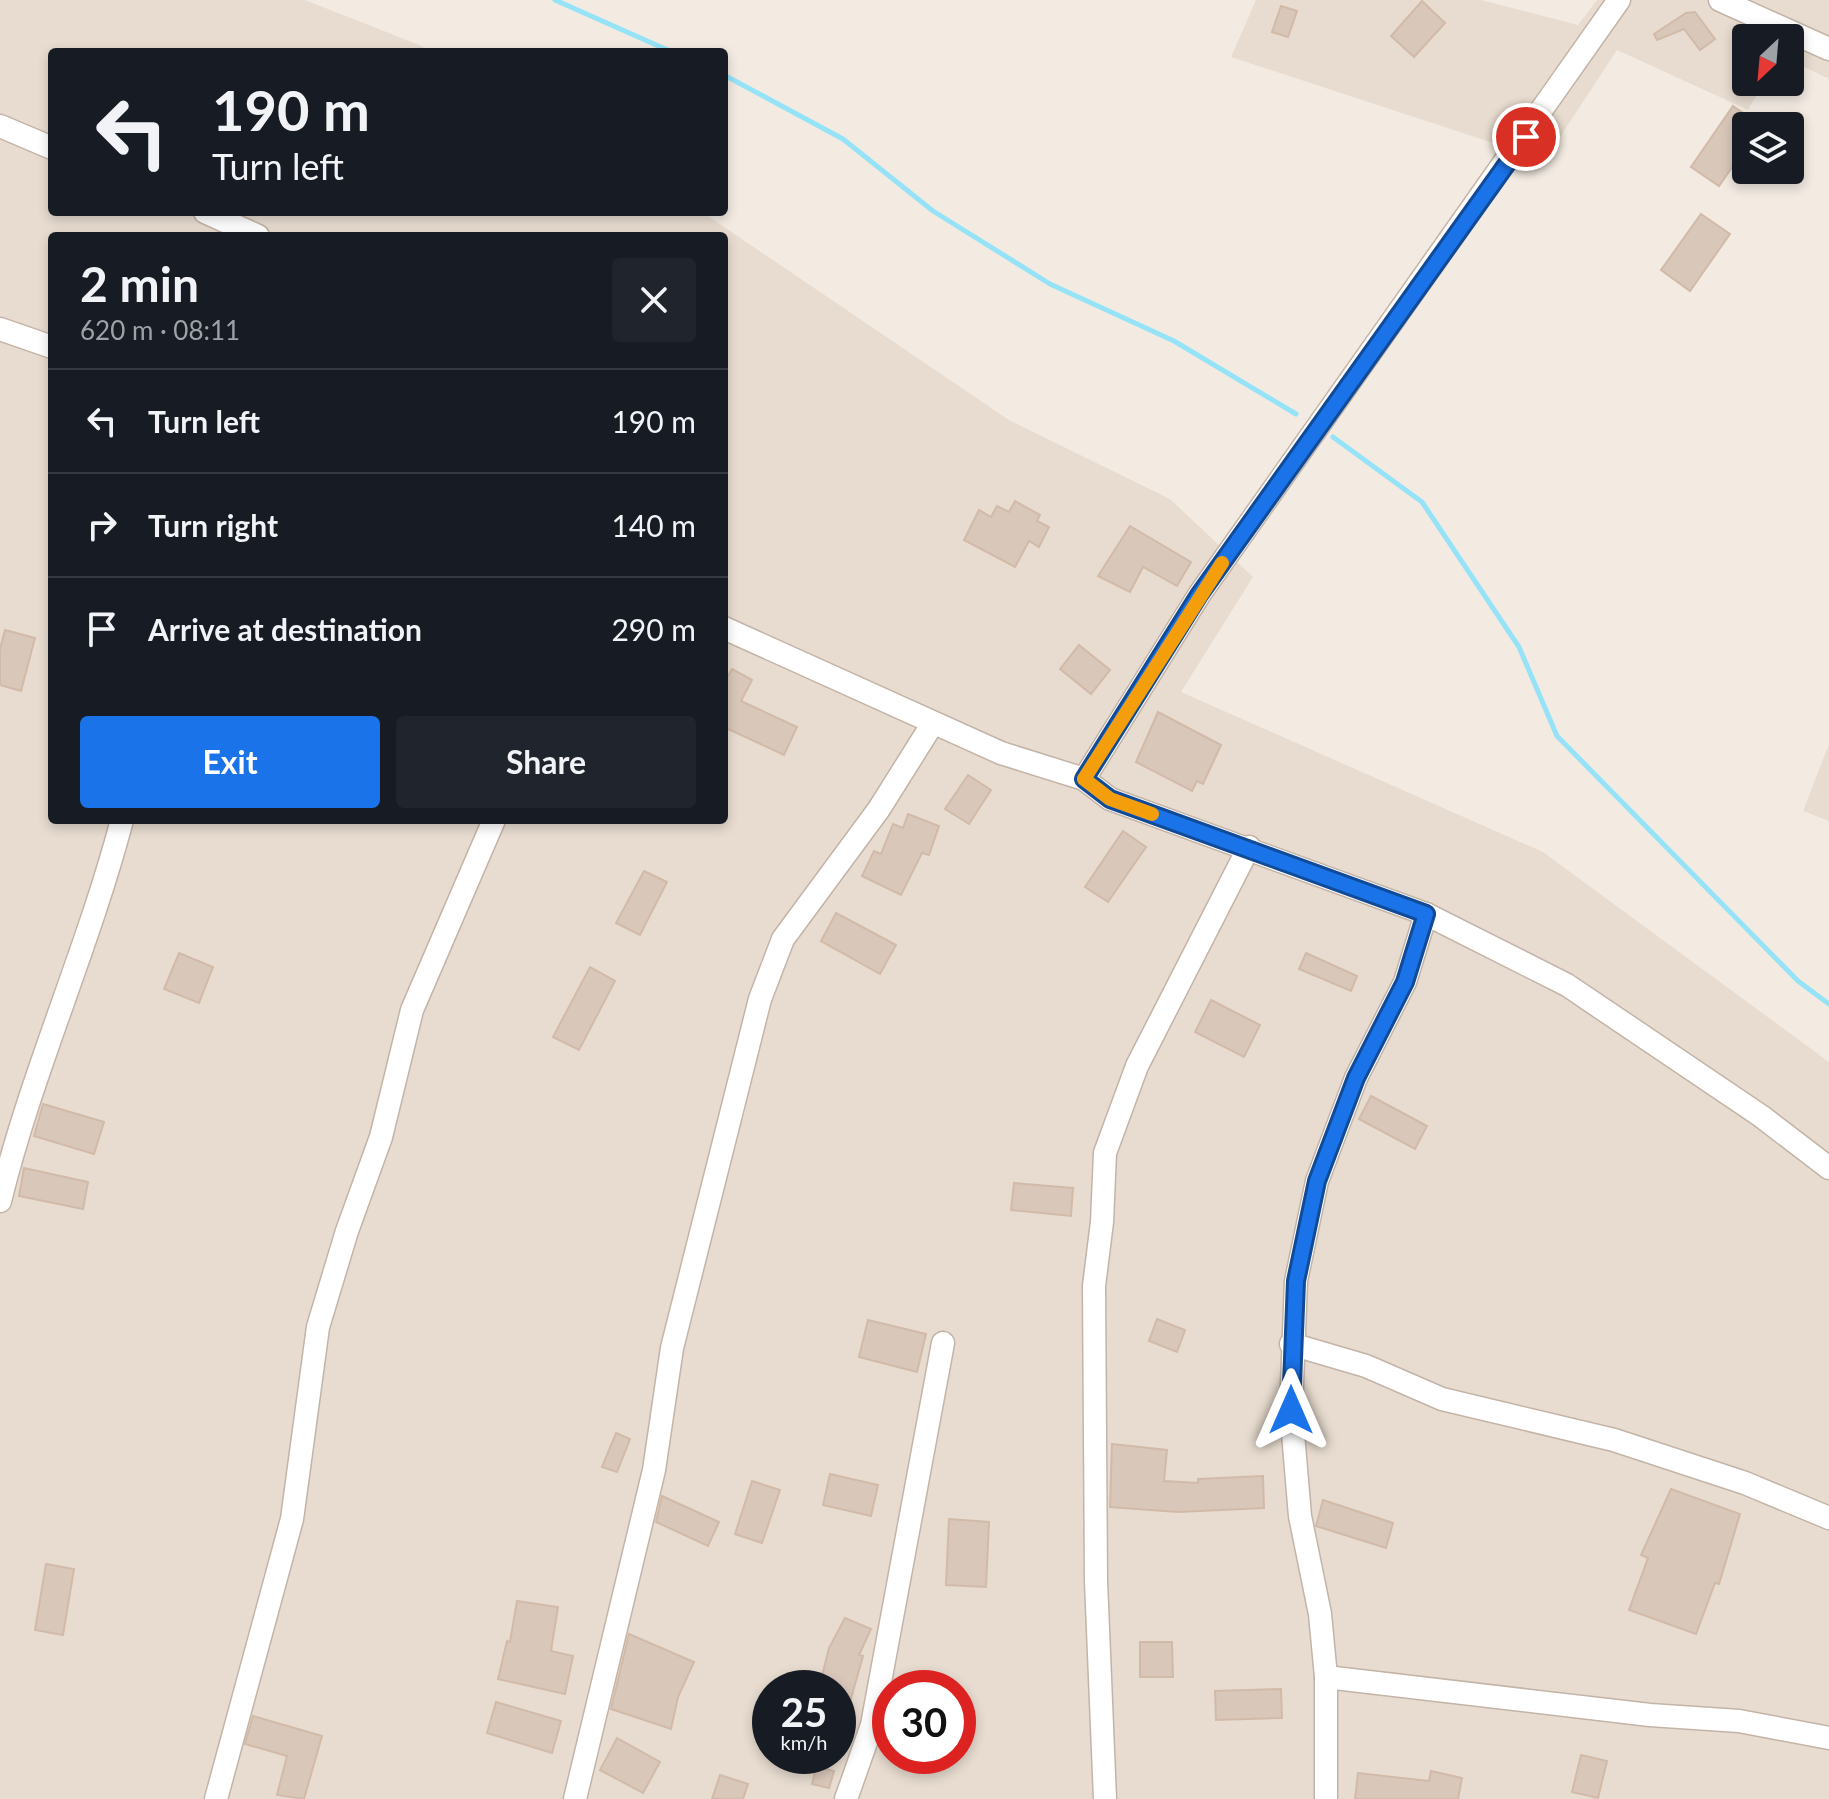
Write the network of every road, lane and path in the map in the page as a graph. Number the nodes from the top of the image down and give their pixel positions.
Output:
1 (1619, 0) edge
2 (1720, 0) edge
3 (1829, 49) edge
4 (0, 126) edge
5 (48, 146) edge
6 (214, 216) edge
7 (249, 232) edge
8 (0, 329) edge
9 (48, 346) edge
10 (728, 630) edge
11 (933, 723) junction
12 (1084, 779) junction
13 (121, 824) edge
14 (492, 824) edge
15 (1249, 847) junction
16 (1426, 914) junction
17 (1829, 1168) edge
18 (0, 1201) edge
19 (943, 1343) dead end
20 (1291, 1344) junction
21 (1829, 1518) edge
22 (1326, 1677) junction
23 (1829, 1738) edge
24 (216, 1799) edge
25 (575, 1799) edge
26 (846, 1799) edge
27 (1105, 1799) edge
28 (1326, 1799) edge

1 - 12 street
2 - 3 street
4 - 5 street
6 - 7 street
8 - 9 street
10 - 11 street
11 - 12 street
11 - 25 street
12 - 15 street
13 - 18 street
14 - 24 street
15 - 16 street
15 - 27 street
16 - 17 street
16 - 20 street
19 - 26 street
20 - 21 street
20 - 22 street
22 - 23 street
22 - 28 street

